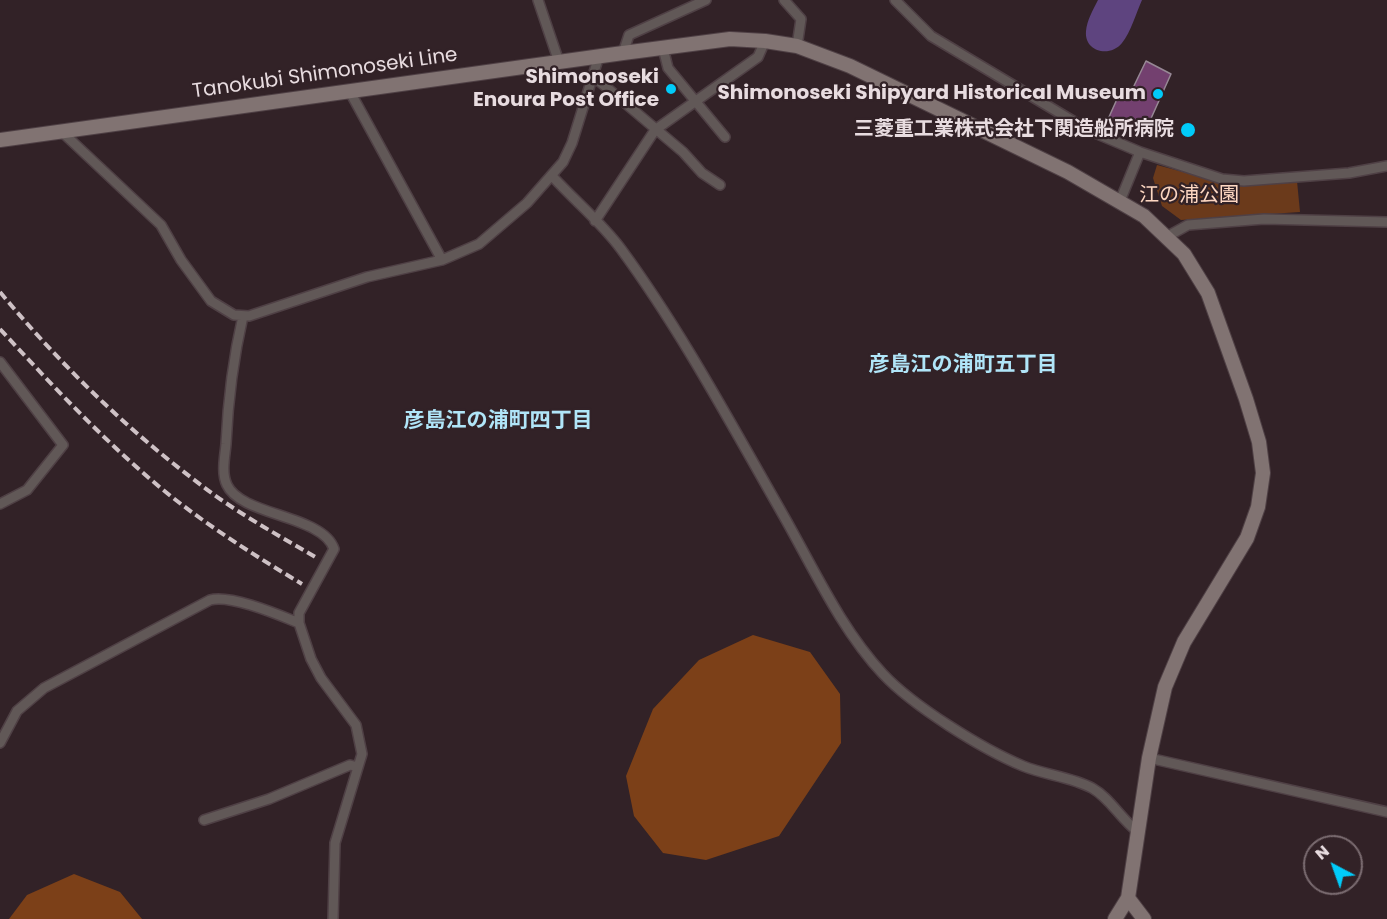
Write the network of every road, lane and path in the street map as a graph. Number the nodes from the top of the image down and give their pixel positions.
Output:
1 (538, 0) edge
2 (706, 0) edge
3 (784, 0) edge
4 (895, 0) edge
5 (765, 41) junction
6 (797, 46) junction
7 (663, 48) junction
8 (623, 53) junction
9 (598, 57) junction
10 (559, 62) junction
11 (592, 76) junction
12 (349, 90) junction
13 (696, 101) junction
14 (61, 130) junction
15 (655, 130) junction
16 (725, 137) dead end
17 (0, 140) edge
18 (1140, 152) junction
19 (1387, 166) edge
20 (552, 177) junction
21 (720, 185) dead end
22 (1120, 201) junction
23 (595, 221) junction
24 (1387, 222) edge
25 (1168, 236) junction
26 (442, 260) junction
27 (243, 316) junction
28 (0, 362) edge
29 (0, 504) edge
30 (299, 623) junction
31 (0, 743) edge
32 (1149, 758) junction
33 (358, 767) junction
34 (1387, 812) edge
35 (204, 820) dead end
36 (1137, 831) junction
37 (1128, 898) junction
38 (333, 919) edge
39 (1115, 919) edge
40 (1144, 919) edge

1 - 10 street
2 - 8 street
3 - 6 street
4 - 18 street
5 - 6 main road, Tanokubi Shimonoseki Line
5 - 7 main road, Tanokubi Shimonoseki Line
5 - 13 street
6 - 22 main road, Tanokubi Shimonoseki Line
7 - 8 main road, Tanokubi Shimonoseki Line
7 - 13 street
8 - 9 main road, Tanokubi Shimonoseki Line
9 - 10 main road, Tanokubi Shimonoseki Line
9 - 11 street
10 - 12 main road, Tanokubi Shimonoseki Line
11 - 15 street
11 - 20 street
12 - 14 main road, Tanokubi Shimonoseki Line
12 - 26 street
13 - 15 street
13 - 16 street
14 - 17 main road, Tanokubi Shimonoseki Line
14 - 27 street
15 - 21 street
15 - 23 street
18 - 19 street
18 - 22 street
20 - 23 street
20 - 26 street
22 - 25 main road, Tanokubi Shimonoseki Line
23 - 36 street
24 - 25 street
25 - 32 main road, Tanokubi Shimonoseki Line
26 - 27 street
27 - 30 street
28 - 29 street
30 - 31 street
30 - 33 street
32 - 34 street
32 - 36 main road, Tanokubi Shimonoseki Line
33 - 35 street
33 - 38 street
36 - 37 main road, Tanokubi Shimonoseki Line
37 - 39 main road, Tanokubi Shimonoseki Line
37 - 40 main road

